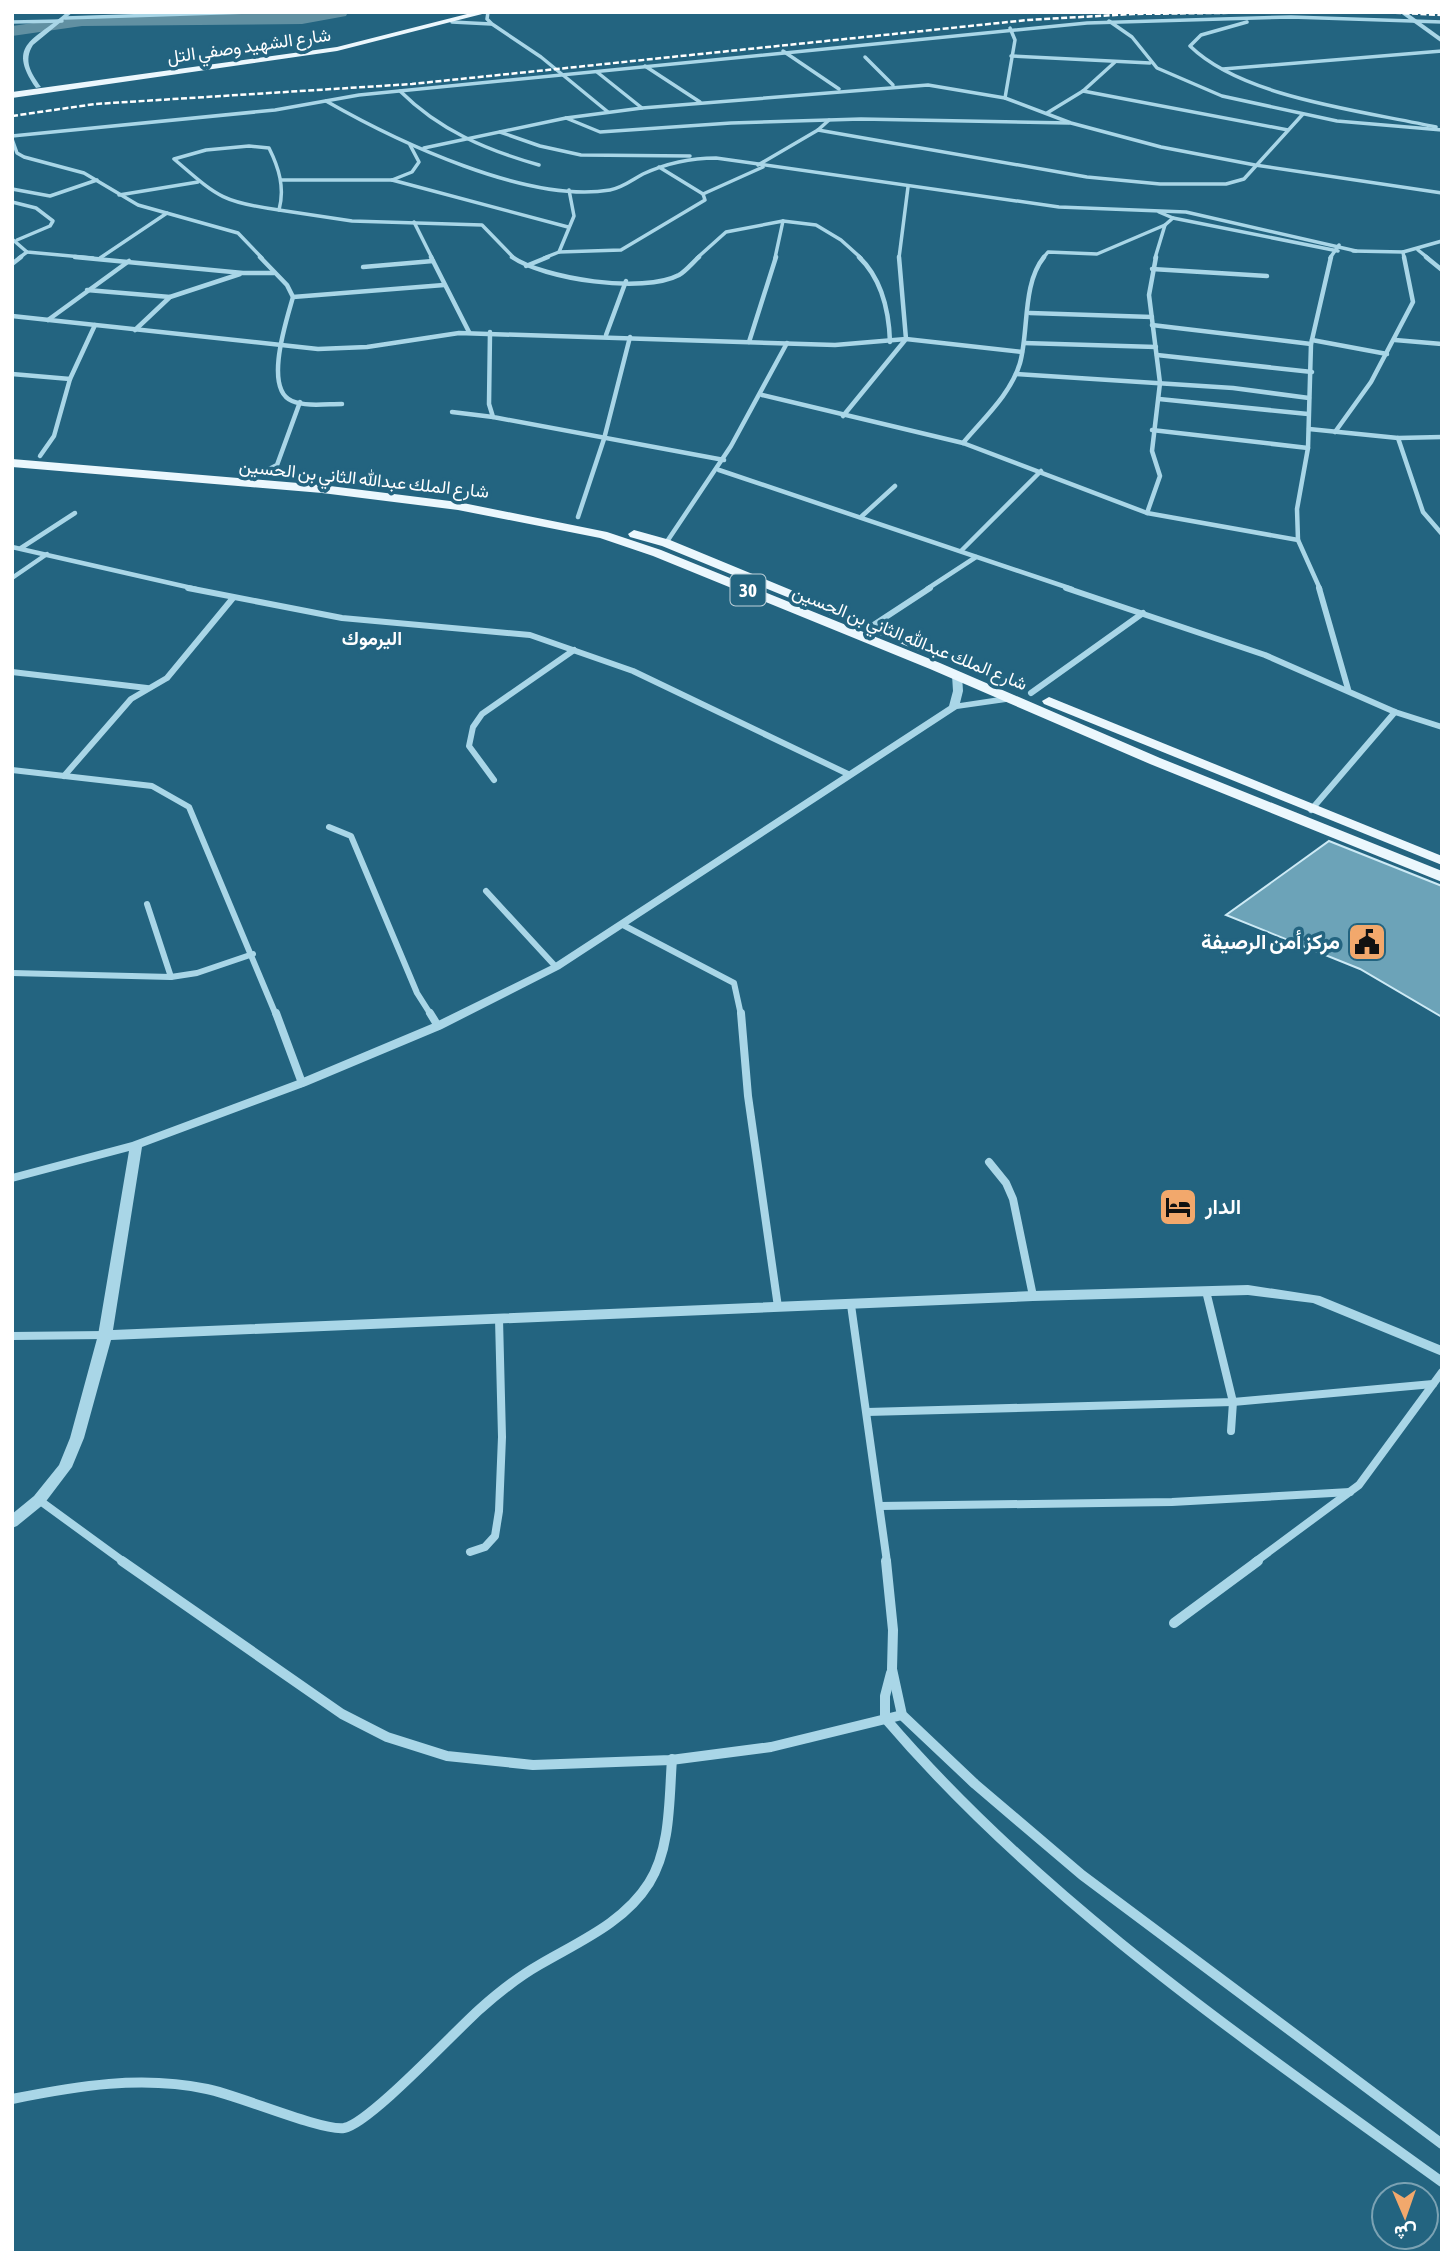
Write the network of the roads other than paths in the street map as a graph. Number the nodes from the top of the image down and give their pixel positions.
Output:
1 (249, 12) edge
2 (466, 12) edge
3 (487, 12) edge
4 (1402, 12) edge
5 (64, 19) edge
6 (1258, 19) junction
7 (1412, 20) junction
8 (1109, 21) junction
9 (12, 22) edge
10 (452, 22) junction
11 (1442, 22) edge
12 (492, 24) junction
13 (1010, 28) junction
14 (385, 33) junction
15 (394, 36) junction
16 (41, 37) joint
17 (1442, 41) edge
18 (783, 51) junction
19 (1442, 51) edge
20 (1011, 56) junction
21 (864, 57) dead end
22 (1115, 62) junction
23 (1150, 63) junction
24 (645, 66) junction
25 (1220, 69) junction
26 (596, 72) junction
27 (559, 75) junction
28 (893, 85) junction
29 (38, 87) junction
30 (840, 90) junction
31 (400, 91) junction
32 (1083, 91) junction
33 (12, 93) edge
34 (1005, 98) junction
35 (326, 101) junction
36 (701, 102) junction
37 (642, 108) junction
38 (608, 112) junction
39 (1047, 114) junction
40 (1303, 114) junction
41 (566, 118) junction
42 (829, 120) junction
43 (1071, 123) junction
44 (1442, 129) edge
45 (818, 130) junction
46 (1288, 130) junction
47 (500, 131) junction
48 (12, 138) edge
49 (464, 139) junction
50 (409, 144) junction
51 (423, 148) junction
52 (705, 158) junction
53 (540, 165) dead end
54 (757, 165) junction
55 (1255, 166) junction
56 (659, 167) junction
57 (764, 167) junction
58 (97, 180) junction
59 (281, 180) junction
60 (392, 180) junction
61 (198, 182) junction
62 (908, 187) junction
63 (12, 189) edge
64 (569, 190) junction
65 (1442, 193) edge
66 (703, 194) junction
67 (118, 195) junction
68 (12, 202) edge
69 (279, 211) junction
70 (1157, 211) junction
71 (167, 214) junction
72 (1173, 218) junction
73 (783, 221) junction
74 (414, 222) junction
75 (1165, 225) junction
76 (568, 228) junction
77 (15, 240) edge
78 (1442, 241) edge
79 (1339, 245) junction
80 (1418, 250) junction
81 (1333, 251) junction
82 (1356, 251) junction
83 (27, 252) junction
84 (559, 252) junction
85 (1403, 252) junction
86 (100, 258) junction
87 (129, 261) junction
88 (433, 261) junction
89 (12, 264) edge
90 (526, 266) junction
91 (363, 267) dead end
92 (1152, 269) junction
93 (1441, 270) edge
94 (243, 273) junction
95 (274, 273) junction
96 (1267, 276) dead end
97 (626, 281) junction
98 (444, 285) junction
99 (86, 290) junction
100 (170, 297) junction
101 (293, 297) junction
102 (1030, 313) junction
103 (12, 316) edge
104 (1152, 317) junction
105 (48, 320) junction
106 (1152, 325) junction
107 (95, 326) junction
108 (135, 330) junction
109 (469, 332) junction
110 (490, 332) junction
111 (606, 335) junction
112 (630, 337) junction
113 (906, 339) junction
114 (1395, 340) junction
115 (749, 342) junction
116 (890, 342) junction
117 (1312, 342) junction
118 (787, 343) junction
119 (1024, 343) junction
120 (1442, 344) edge
121 (283, 345) junction
122 (1156, 347) junction
123 (1022, 352) junction
124 (1387, 354) junction
125 (1157, 355) junction
126 (1312, 372) junction
127 (12, 374) edge
128 (1016, 374) junction
129 (69, 379) junction
130 (1160, 383) junction
131 (762, 396) junction
132 (1309, 398) junction
133 (1159, 399) junction
134 (300, 402) junction
135 (342, 404) dead end
136 (452, 412) dead end
137 (1308, 414) junction
138 (844, 416) junction
139 (493, 417) junction
140 (1309, 429) junction
141 (1153, 430) junction
142 (1335, 432) junction
143 (1442, 436) edge
144 (1398, 438) junction
145 (604, 439) junction
146 (963, 443) junction
147 (1308, 448) junction
148 (12, 454) edge
149 (40, 456) junction
150 (724, 460) junction
151 (12, 463) edge
152 (719, 470) junction
153 (1041, 471) junction
154 (257, 474) junction
155 (244, 483) junction
156 (895, 486) dead end
157 (75, 513) dead end
158 (1147, 513) junction
159 (862, 516) junction
160 (578, 517) junction
161 (1442, 534) edge
162 (1298, 540) junction
163 (666, 543) junction
164 (12, 547) edge
165 (20, 548) junction
166 (961, 551) junction
167 (47, 554) junction
168 (976, 557) junction
169 (12, 578) edge
170 (233, 598) junction
171 (1143, 613) junction
172 (872, 626) junction
173 (574, 650) junction
174 (12, 672) edge
175 (957, 675) junction
176 (150, 688) junction
177 (1348, 689) junction
178 (1031, 694) junction
179 (1013, 698) junction
180 (954, 706) junction
181 (1395, 712) junction
182 (1442, 727) edge
183 (1168, 751) junction
184 (1155, 761) junction
185 (12, 770) edge
186 (848, 774) junction
187 (64, 776) junction
188 (494, 780) dead end
189 (1311, 810) junction
190 (329, 827) dead end
191 (1442, 861) edge
192 (1442, 877) edge
193 (486, 891) dead end
194 (147, 904) dead end
195 (623, 925) junction
196 (253, 954) junction
197 (556, 967) junction
198 (12, 973) edge
199 (171, 977) junction
200 (438, 1026) junction
201 (302, 1083) junction
202 (136, 1145) junction
203 (989, 1162) dead end
204 (12, 1178) edge
205 (1206, 1291) junction
206 (1033, 1296) junction
207 (851, 1305) junction
208 (778, 1307) junction
209 (499, 1319) junction
210 (104, 1335) junction
211 (12, 1336) edge
212 (1442, 1351) edge
213 (1442, 1372) edge
214 (1433, 1384) junction
215 (1233, 1402) junction
216 (867, 1412) junction
217 (1231, 1431) dead end
218 (1350, 1492) junction
219 (39, 1500) junction
220 (880, 1506) junction
221 (12, 1522) edge
222 (470, 1552) dead end
223 (1174, 1623) dead end
224 (892, 1669) junction
225 (902, 1715) junction
226 (885, 1718) junction
227 (673, 1759) junction
228 (12, 2099) edge
229 (1442, 2144) edge
230 (1442, 2182) edge

1 - 5 street
2 - 14 main road, شارع الشهيد وصفي التل
3 - 10 main road, شارع الشهيد وصفي التل
3 - 12 street
4 - 7 street
5 - 9 street
5 - 16 street
6 - 7 street
6 - 8 street
6 - 25 street
7 - 11 street
7 - 17 street
8 - 13 street
8 - 23 street
10 - 12 street
10 - 15 main road, شارع الشهيد وصفي التل
12 - 27 street
13 - 18 street
13 - 20 street
14 - 15 main road
14 - 29 main road, شارع الشهيد وصفي التل
15 - 33 main road, شارع الشهيد وصفي التل
16 - 29 street
18 - 24 street
18 - 30 street
19 - 25 street
20 - 22 street
20 - 34 street
21 - 28 street
22 - 23 street
22 - 32 street
23 - 40 street
24 - 26 street
24 - 36 street
25 - 44 street
26 - 27 street
26 - 37 street
27 - 31 street
27 - 38 street
28 - 30 street
28 - 34 street
29 - 33 main road, شارع الشهيد وصفي التل
30 - 36 street
31 - 35 street
31 - 49 street
32 - 39 street
32 - 46 street
34 - 39 street
35 - 48 street
35 - 50 street
36 - 37 street
37 - 38 street
38 - 41 street
39 - 43 street
40 - 44 street
40 - 46 street
41 - 42 street
41 - 47 street
42 - 43 street
42 - 45 street
43 - 55 street
45 - 54 street
45 - 55 street
46 - 55 street
47 - 49 street
47 - 52 street
48 - 58 street
49 - 51 street
49 - 53 street
50 - 51 street
50 - 60 street
51 - 64 street
52 - 54 street
52 - 56 street
54 - 57 street
55 - 65 street
56 - 64 street
56 - 66 street
57 - 62 street
57 - 66 street
58 - 63 street
58 - 67 street
59 - 60 street
59 - 61 street
59 - 69 street
60 - 76 street
61 - 67 street
61 - 69 street
62 - 70 street
62 - 113 street
64 - 76 street
66 - 84 street
67 - 71 street
68 - 77 street
69 - 74 street
70 - 72 street
70 - 79 street
71 - 86 street
71 - 95 street
72 - 75 street
72 - 81 street
73 - 97 street
73 - 115 street
73 - 116 street
74 - 88 street
74 - 90 street
75 - 92 street
75 - 102 street
76 - 84 street
77 - 83 street
78 - 80 street
79 - 81 street
79 - 82 street
80 - 85 street
80 - 93 street
81 - 82 street
81 - 117 street
82 - 85 street
83 - 86 street
83 - 89 street
84 - 90 street
85 - 114 street
86 - 87 street
87 - 94 street
87 - 99 street
88 - 91 street
88 - 98 street
90 - 97 street
92 - 96 street
92 - 104 street
94 - 95 street
94 - 100 street
95 - 101 street
97 - 111 street
98 - 101 street
98 - 109 street
99 - 100 street
99 - 105 street
100 - 108 street
101 - 121 street
102 - 104 street
102 - 119 street
103 - 105 street
104 - 106 street
105 - 107 street
106 - 117 street
106 - 122 street
107 - 108 street
107 - 129 street
108 - 121 street
109 - 110 street
109 - 121 street
110 - 111 street
110 - 139 street
111 - 112 street
112 - 115 street
112 - 145 street
113 - 116 street
113 - 123 street
113 - 138 street
114 - 120 street
114 - 124 street
115 - 118 street
116 - 118 street
117 - 124 street
117 - 126 street
118 - 131 street
119 - 122 street
119 - 123 street
121 - 134 street
122 - 125 street
123 - 128 street
124 - 142 street
125 - 126 street
125 - 130 street
126 - 132 street
127 - 129 street
128 - 130 street
128 - 146 street
129 - 149 street
130 - 132 street
130 - 133 street
131 - 138 street
131 - 150 street
132 - 137 street
133 - 137 street
133 - 141 street
134 - 135 street
134 - 154 street
136 - 139 street
137 - 140 street
138 - 146 street
139 - 145 street
140 - 142 street
140 - 147 street
141 - 147 street
141 - 158 street
142 - 144 street
143 - 144 street
144 - 161 street
145 - 150 street
145 - 160 street
146 - 153 street
147 - 162 street
148 - 149 main road, شارع الملك عبدالله الثاني بن الحسين / 30
149 - 154 main road, شارع الملك عبدالله الثاني بن الحسين / 30
150 - 152 street
151 - 155 main road, شارع الملك عبدالله الثاني بن الحسين / 30
152 - 159 street
152 - 163 street
153 - 158 street
153 - 166 street
154 - 155 street
154 - 160 main road, شارع الملك عبدالله الثاني بن الحسين / 30
155 - 175 main road, شارع الملك عبدالله الثاني بن الحسين / 30
156 - 159 street
157 - 165 street
158 - 162 street
159 - 166 street
160 - 163 main road, شارع الملك عبدالله الثاني بن الحسين / 30
162 - 177 street
163 - 172 main road, شارع الملك عبدالله الثاني بن الحسين / 30
164 - 165 street
165 - 167 street
166 - 168 street
167 - 169 street
167 - 170 street
168 - 171 street
168 - 172 street
170 - 173 street
170 - 176 street
171 - 177 street
171 - 178 street
172 - 178 main road, شارع الملك عبدالله الثاني بن الحسين / 30
173 - 186 street
173 - 188 street
174 - 176 street
175 - 179 main road, شارع الملك عبدالله الثاني بن الحسين / 30
175 - 180 street
176 - 187 street
177 - 181 street
178 - 183 main road, شارع الملك عبدالله الثاني بن الحسين / 30
179 - 180 street
179 - 184 main road, شارع الملك عبدالله الثاني بن الحسين / 30
180 - 186 street
181 - 182 street
181 - 189 street
183 - 184 main road
183 - 189 main road, شارع الملك عبدالله الثاني بن الحسين / 30
184 - 192 main road, شارع الملك عبدالله الثاني بن الحسين / 30
185 - 187 street
186 - 195 street
187 - 196 street
189 - 191 main road, شارع الملك عبدالله الثاني بن الحسين / 30
190 - 200 street
193 - 197 street
194 - 199 street
195 - 197 street
195 - 208 street
196 - 199 street
196 - 201 street
197 - 200 street
198 - 199 street
200 - 201 street
201 - 202 street
202 - 204 street
202 - 210 street
203 - 206 street
205 - 206 street
205 - 212 street
205 - 215 street
206 - 207 street
207 - 208 street
207 - 216 street
208 - 209 street
209 - 210 street
209 - 222 street
210 - 211 street
210 - 219 street
213 - 214 street
214 - 215 street
214 - 218 street
215 - 216 street
215 - 217 street
216 - 220 street
218 - 220 street
218 - 223 street
219 - 221 street
219 - 227 street
220 - 224 street
224 - 225 street
224 - 226 street
225 - 226 street
225 - 229 street
226 - 227 street
226 - 230 street
227 - 228 street

